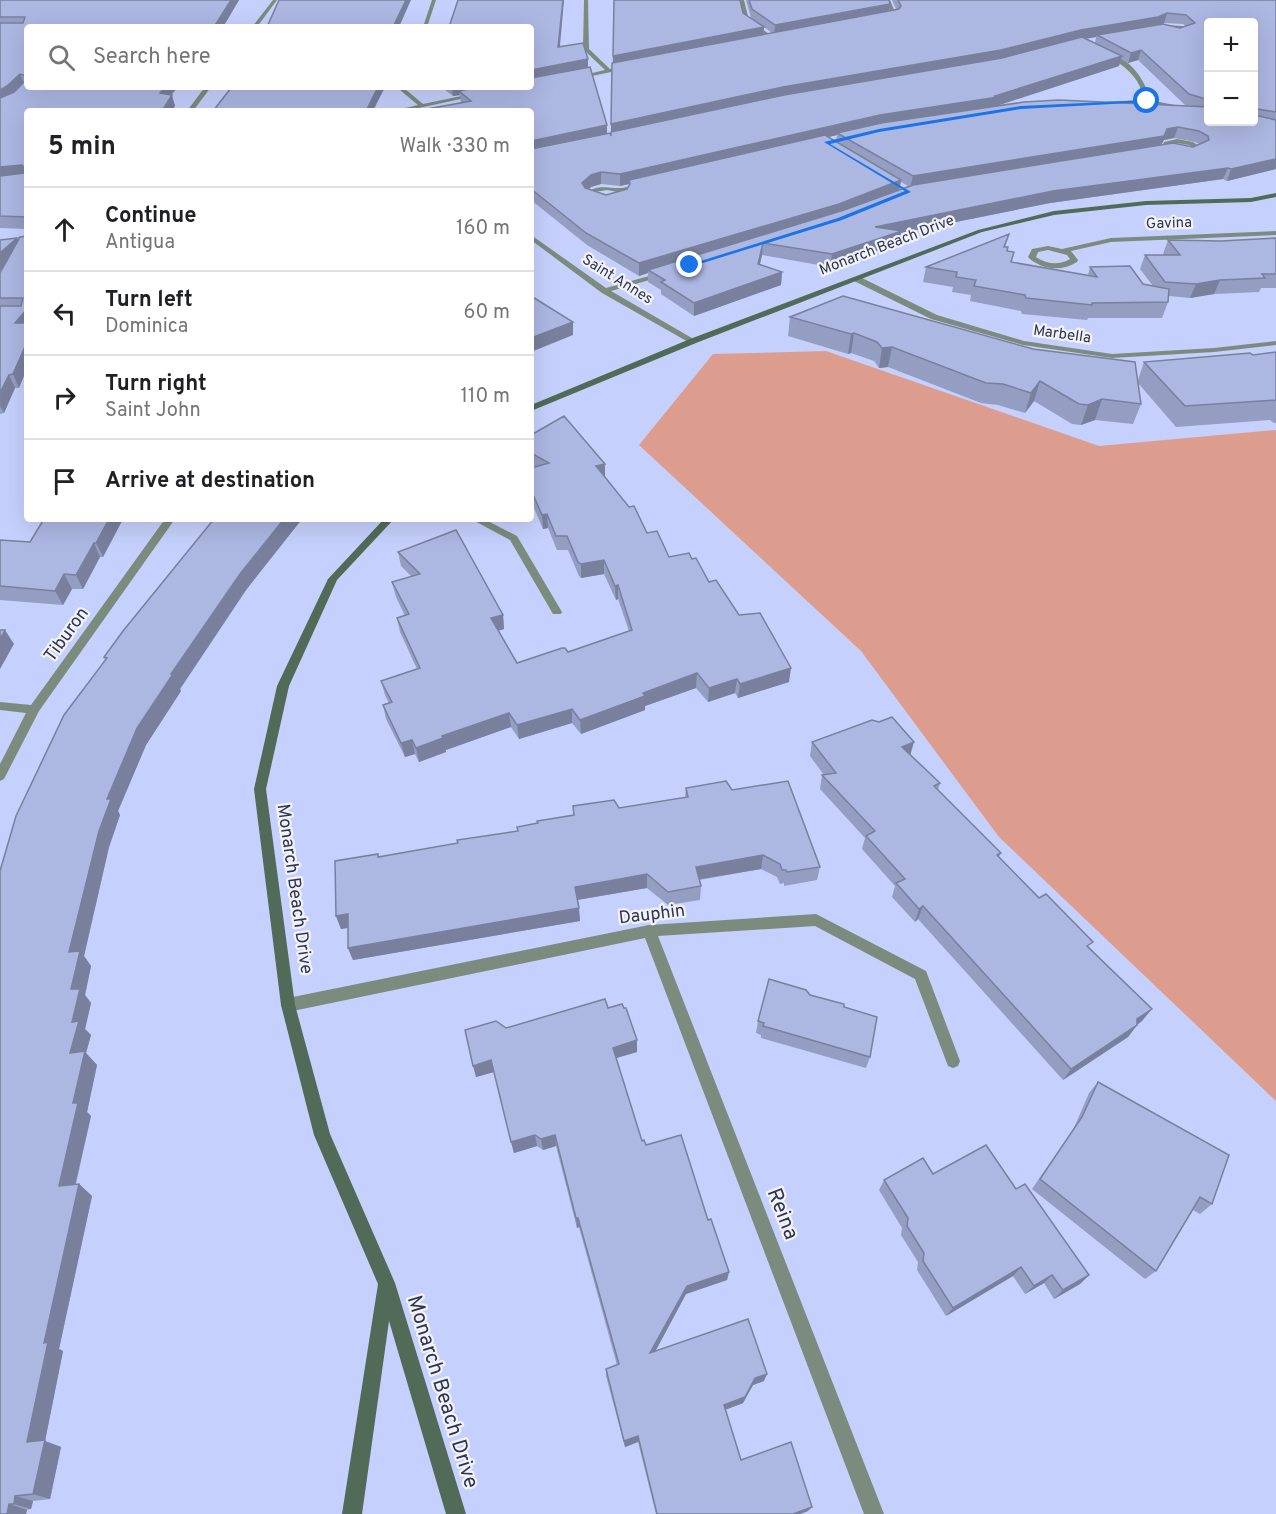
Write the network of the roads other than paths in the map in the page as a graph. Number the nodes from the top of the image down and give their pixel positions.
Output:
1 (275, 0) edge
2 (434, 0) edge
3 (586, 0) edge
4 (742, 0) edge
5 (888, 0) edge
6 (884, 18) edge
7 (256, 24) edge
8 (426, 24) edge
9 (1159, 30) junction
10 (1148, 32) edge
11 (784, 37) edge
12 (773, 39) junction
13 (761, 41) edge
14 (1097, 50) edge
15 (632, 66) edge
16 (609, 71) junction
17 (575, 77) edge
18 (206, 90) edge
19 (403, 90) edge
20 (488, 93) edge
21 (1147, 101) junction
22 (1089, 104) edge
23 (421, 105) junction
24 (192, 108) edge
25 (408, 108) edge
26 (1204, 113) edge
27 (1168, 150) junction
28 (1157, 152) edge
29 (654, 182) edge
30 (620, 190) junction
31 (1276, 195) edge
32 (1276, 233) edge
33 (534, 239) edge
34 (1063, 250) junction
35 (672, 271) edge
36 (857, 279) junction
37 (605, 291) junction
38 (693, 341) junction
39 (1276, 343) edge
40 (534, 407) edge
41 (168, 522) edge
42 (386, 522) edge
43 (482, 522) edge
44 (556, 612) dead end
45 (0, 706) edge
46 (34, 709) junction
47 (0, 776) edge
48 (649, 931) junction
49 (288, 1005) junction
50 (953, 1061) dead end
51 (386, 1283) junction
52 (352, 1514) edge
53 (456, 1514) edge
54 (874, 1514) edge

1 - 7 street
2 - 8 street
3 - 16 street
4 - 12 street
5 - 6 street
9 - 9 street
9 - 10 street
11 - 12 street
12 - 13 street
14 - 21 street
15 - 16 street
16 - 17 street
18 - 24 street
19 - 23 street
20 - 23 street
21 - 22 street
21 - 26 street
23 - 25 street
27 - 27 street
27 - 28 street
29 - 30 street
30 - 30 street
31 - 36 street, Monarch Beach Drive
32 - 34 street, Gavina
33 - 37 street, Saint Annes
34 - 34 street, Gavina
35 - 37 street
36 - 38 street, Monarch Beach Drive
36 - 39 street, Marbella
37 - 38 street, Saint Annes
38 - 40 street, Monarch Beach Drive
41 - 46 street, Tiburon
42 - 49 street, Monarch Beach Drive
43 - 44 street
45 - 46 street
46 - 47 street, Tiburon
48 - 49 street, Dauphin
48 - 50 street, Dauphin
48 - 54 street, Reina
49 - 51 street, Monarch Beach Drive
51 - 52 street, Monarch Beach Drive
51 - 53 street, Monarch Beach Drive

